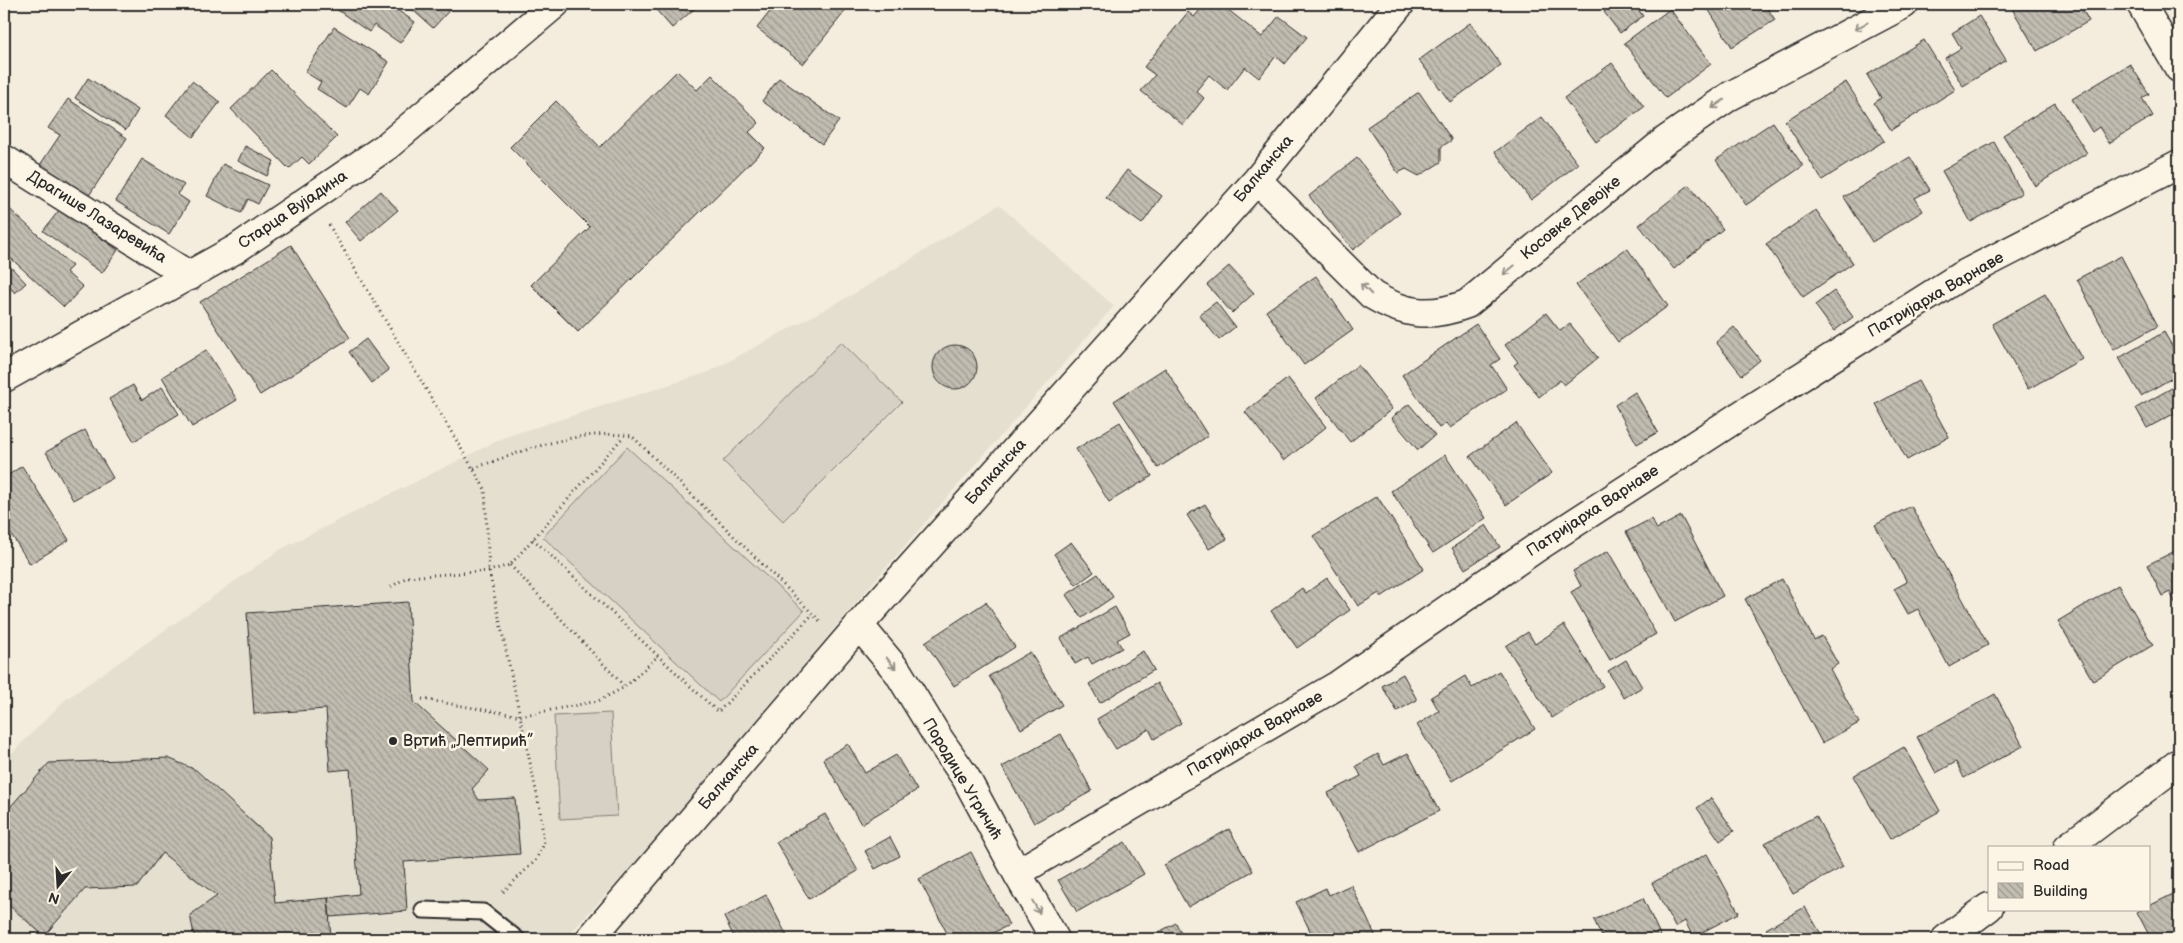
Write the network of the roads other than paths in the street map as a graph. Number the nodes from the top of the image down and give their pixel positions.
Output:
1 (555, 4) edge
2 (1400, 4) edge
3 (1904, 4) edge
4 (2141, 4) edge
5 (2179, 68) edge
6 (4, 159) edge
7 (2179, 164) edge
8 (1257, 180) junction
9 (190, 276) junction
10 (4, 378) edge
11 (851, 634) junction
12 (2179, 763) edge
13 (2069, 846) edge
14 (1017, 873) junction
15 (1988, 907) edge
16 (423, 910) dead end
17 (517, 939) edge
18 (590, 939) edge
19 (1055, 939) edge
20 (1946, 939) edge

1 - 9 street, Старца Вујадина
2 - 8 street, Балканска
3 -> 8 street, Косовке Девојке
4 - 5 street
6 - 9 street, Драгише Лазаревића
7 - 14 street, Патријарха Варнаве
8 - 11 street, Балканска
9 - 10 street, Старца Вујадина
11 -> 14 street, Породице Угричић
11 - 18 street, Балканска
12 - 13 street
14 -> 19 street, Породице Угричић
15 - 20 street
16 - 17 lane

